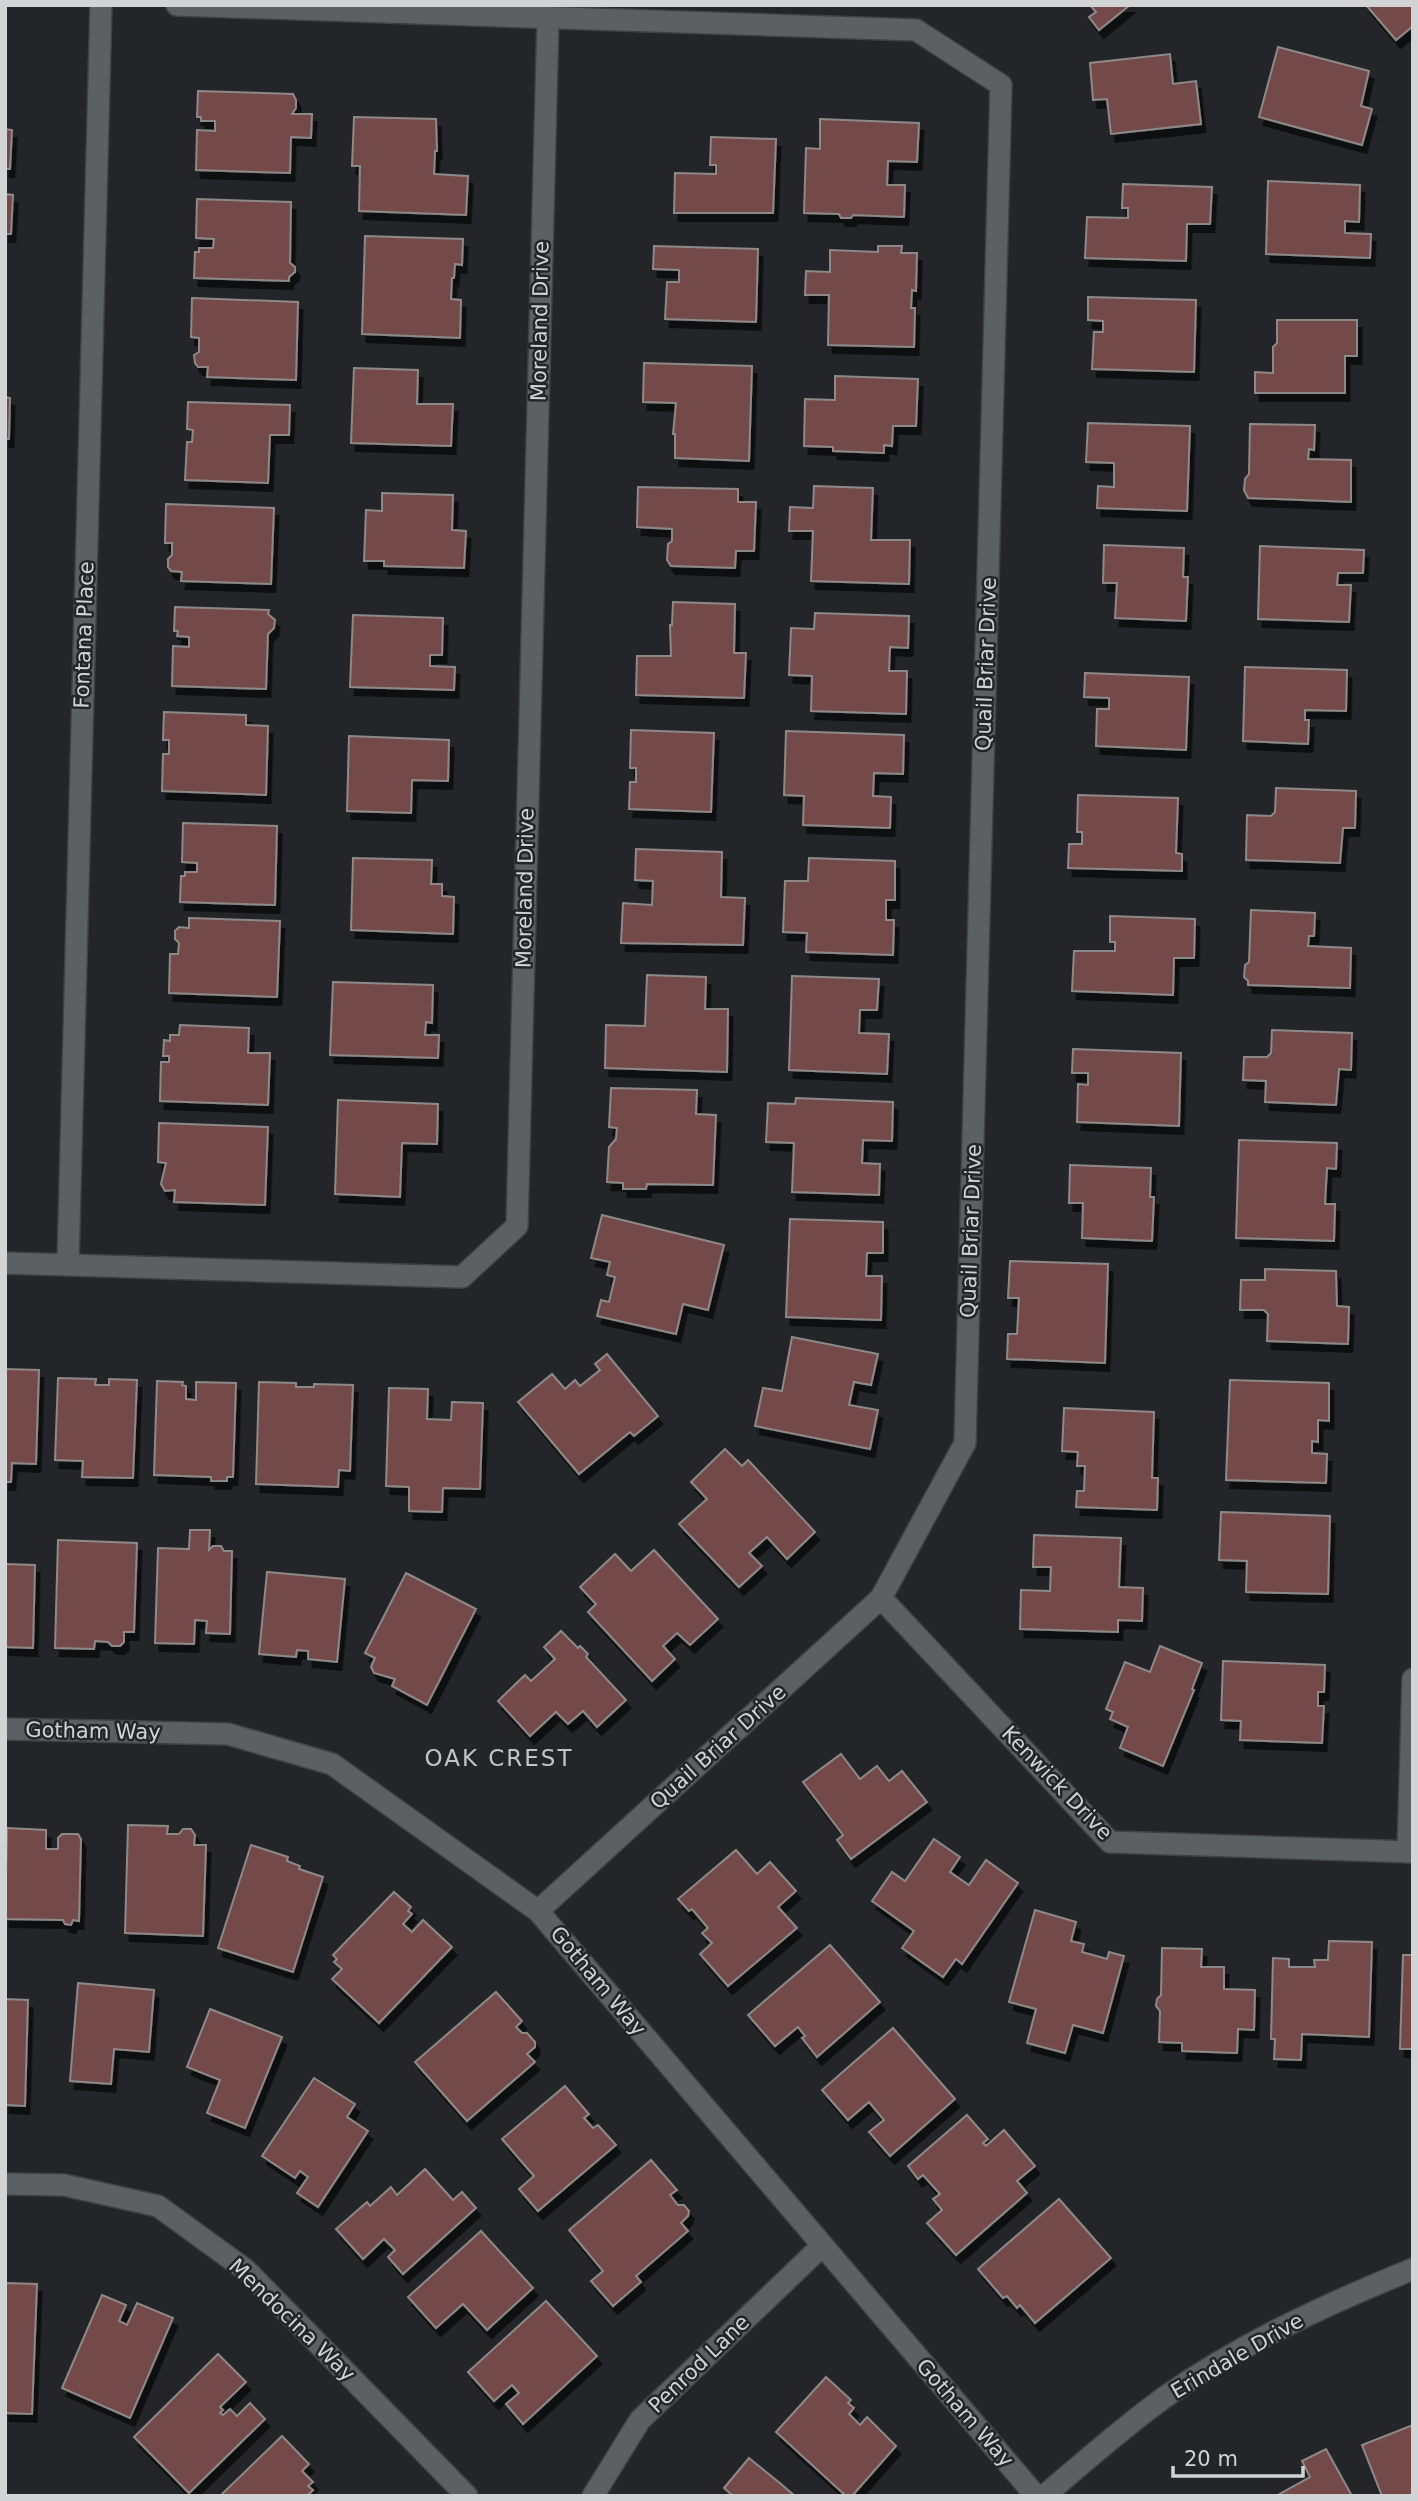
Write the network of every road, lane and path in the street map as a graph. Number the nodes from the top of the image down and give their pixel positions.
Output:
1 (101, 5) edge
2 (177, 5) edge
3 (548, 18) junction
4 (5, 1264) edge
5 (68, 1264) junction
6 (881, 1598) junction
7 (1413, 1679) edge
8 (5, 1730) edge
9 (1410, 1852) edge
10 (538, 1911) junction
11 (5, 2184) edge
12 (822, 2246) junction
13 (1413, 2269) edge
14 (467, 2496) edge
15 (593, 2496) edge
16 (1036, 2496) edge
17 (1044, 2496) edge

1 - 5 street, Fontana Place
2 - 3 street, Quail Briar Drive
3 - 5 street, Moreland Drive
3 - 6 street, Quail Briar Drive
4 - 5 street, Moreland Drive
6 - 9 street, Kenwick Drive
6 - 10 street, Quail Briar Drive
7 - 9 street
8 - 10 street, Gotham Way
10 - 12 street, Gotham Way
11 - 14 street, Mendocina Way
12 - 15 street, Penrod Lane
12 - 16 street, Gotham Way
13 - 17 street, Erindale Drive

